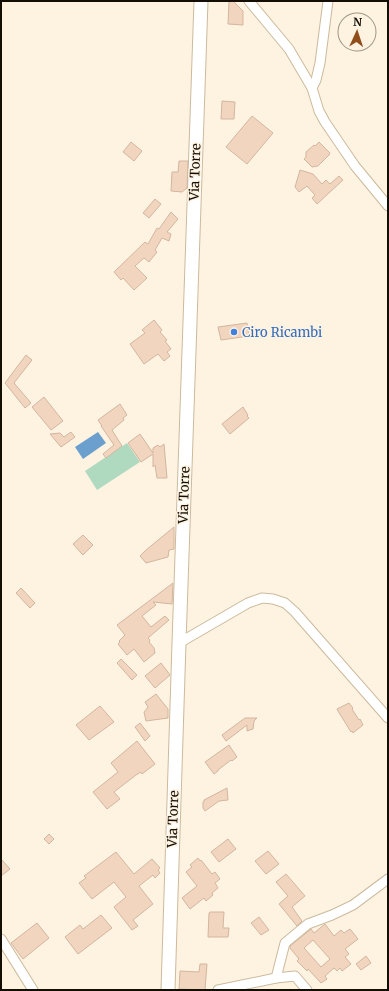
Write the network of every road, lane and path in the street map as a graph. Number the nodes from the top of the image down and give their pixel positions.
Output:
1 (200, 1) edge
2 (249, 1) edge
3 (328, 1) edge
4 (312, 88) junction
5 (388, 206) edge
6 (179, 643) junction
7 (388, 718) edge
8 (388, 879) edge
9 (1, 939) edge
10 (276, 978) junction
11 (236, 988) edge
12 (33, 990) edge
13 (168, 990) edge
14 (218, 990) edge
15 (306, 990) edge

1 - 6 main road, Via Torre
2 - 4 street
3 - 4 street
4 - 5 street
6 - 7 street
6 - 13 main road, Via Torre
8 - 10 street
9 - 12 street
10 - 11 street
10 - 15 street
11 - 14 street

